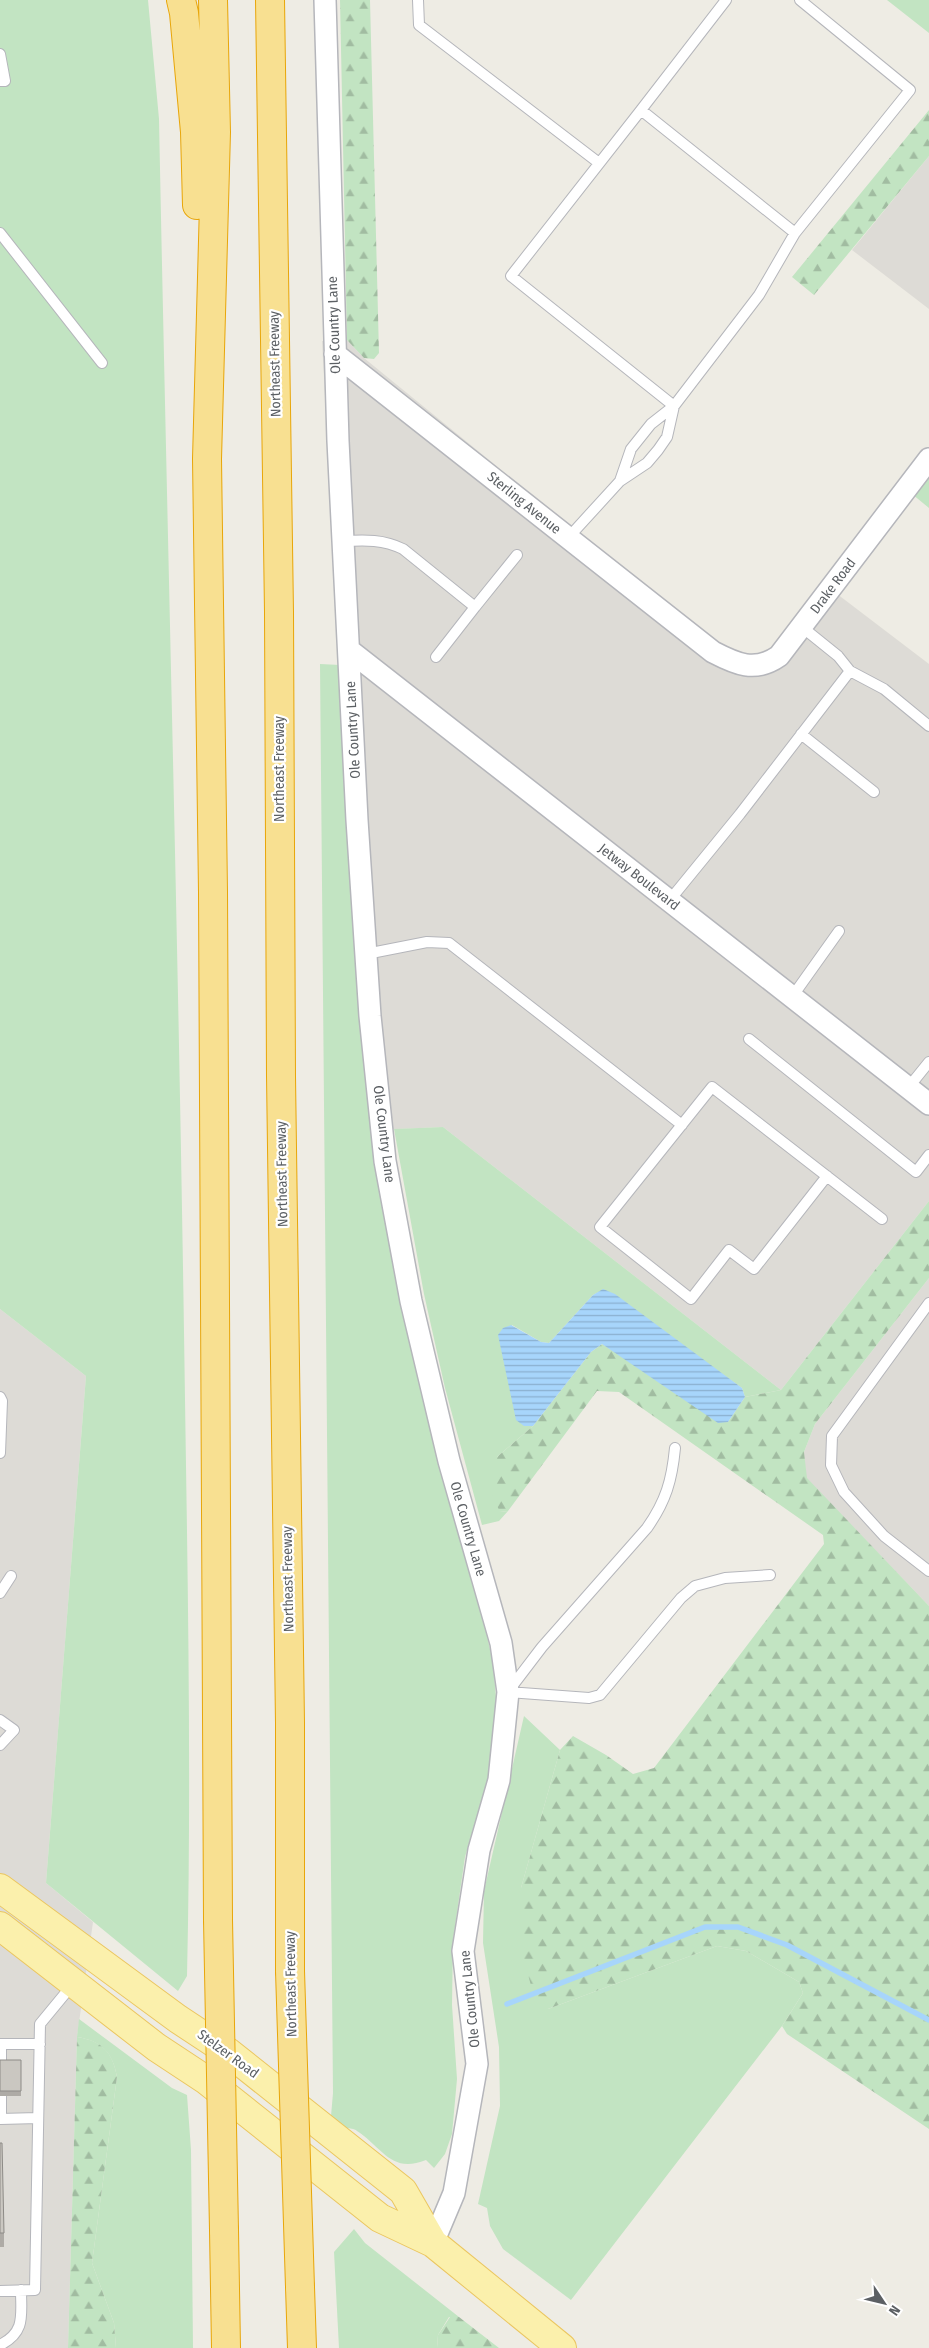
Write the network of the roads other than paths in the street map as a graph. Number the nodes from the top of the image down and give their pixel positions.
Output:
1 (181, 0) edge
2 (213, 0) edge
3 (325, 0) edge
4 (418, 0) edge
5 (726, 0) edge
6 (800, 0) edge
7 (270, 1) edge
8 (0, 54) edge
9 (0, 81) edge
10 (641, 110) junction
11 (599, 163) junction
12 (795, 232) junction
13 (0, 233) edge
14 (335, 354) junction
15 (102, 363) dead end
16 (674, 406) junction
17 (207, 459) junction
18 (929, 459) edge
19 (620, 481) junction
20 (568, 538) junction
21 (343, 541) junction
22 (517, 555) dead end
23 (475, 607) junction
24 (802, 627) junction
25 (349, 650) junction
26 (713, 652) joint
27 (436, 657) dead end
28 (850, 671) junction
29 (929, 726) edge
30 (801, 734) junction
31 (874, 792) dead end
32 (670, 901) junction
33 (840, 931) dead end
34 (366, 954) junction
35 (792, 997) junction
36 (749, 1039) dead end
37 (929, 1062) edge
38 (908, 1088) junction
39 (929, 1104) edge
40 (682, 1125) junction
41 (929, 1156) edge
42 (826, 1176) junction
43 (882, 1219) dead end
44 (929, 1303) edge
45 (0, 1397) edge
46 (675, 1448) dead end
47 (0, 1453) edge
48 (929, 1571) edge
49 (770, 1575) dead end
50 (11, 1576) dead end
51 (0, 1593) edge
52 (508, 1692) junction
53 (0, 1720) edge
54 (0, 1745) edge
55 (0, 1888) edge
56 (0, 1926) edge
57 (73, 1984) junction
58 (0, 2044) edge
59 (40, 2044) junction
60 (0, 2065) edge
61 (1, 2096) edge
62 (0, 2118) edge
63 (38, 2118) junction
64 (433, 2243) junction
65 (21, 2290) junction
66 (0, 2291) edge
67 (0, 2345) edge
68 (226, 2348) edge
69 (302, 2348) edge
70 (562, 2348) edge

1 - 17 highway
2 - 17 highway
3 - 14 street, Ole Country Lane
4 - 11 lane
5 - 10 lane
6 - 12 lane
7 - 69 highway, Northeast Freeway, bridge
8 - 9 lane
10 - 11 lane
10 - 12 lane
11 - 16 lane
12 - 16 lane
13 - 15 lane
14 - 20 street, Sterling Avenue
14 - 21 street, Ole Country Lane
16 - 19 lane
16 - 19 lane
17 - 68 highway, bridge
18 - 24 street, Drake Road
19 - 20 lane
20 - 26 street, Sterling Avenue
21 - 23 lane
21 - 25 street, Ole Country Lane
22 - 23 lane
23 - 27 lane
24 - 26 street, Drake Road
24 - 28 lane
25 - 32 street, Jetway Boulevard
25 - 34 street, Ole Country Lane
28 - 29 lane
28 - 30 lane
30 - 31 lane
30 - 32 lane
32 - 35 street, Jetway Boulevard
33 - 35 lane
34 - 40 lane
34 - 52 street, Ole Country Lane
35 - 38 street, Jetway Boulevard
36 - 41 lane
37 - 38 lane
38 - 39 street, Jetway Boulevard
40 - 42 lane
40 - 42 lane
42 - 43 lane
44 - 48 lane
45 - 47 lane
46 - 52 lane
49 - 52 lane
50 - 51 lane
52 - 64 street, Ole Country Lane
53 - 54 lane
55 - 64 main road, Stelzer Road
56 - 57 main road, Stelzer Road
57 - 59 lane
57 - 64 main road, Stelzer Road
58 - 59 lane
58 - 60 lane
59 - 63 lane
61 - 62 lane
62 - 63 lane
63 - 65 lane
64 - 70 main road, Stelzer Road
65 - 66 lane
65 - 67 lane

